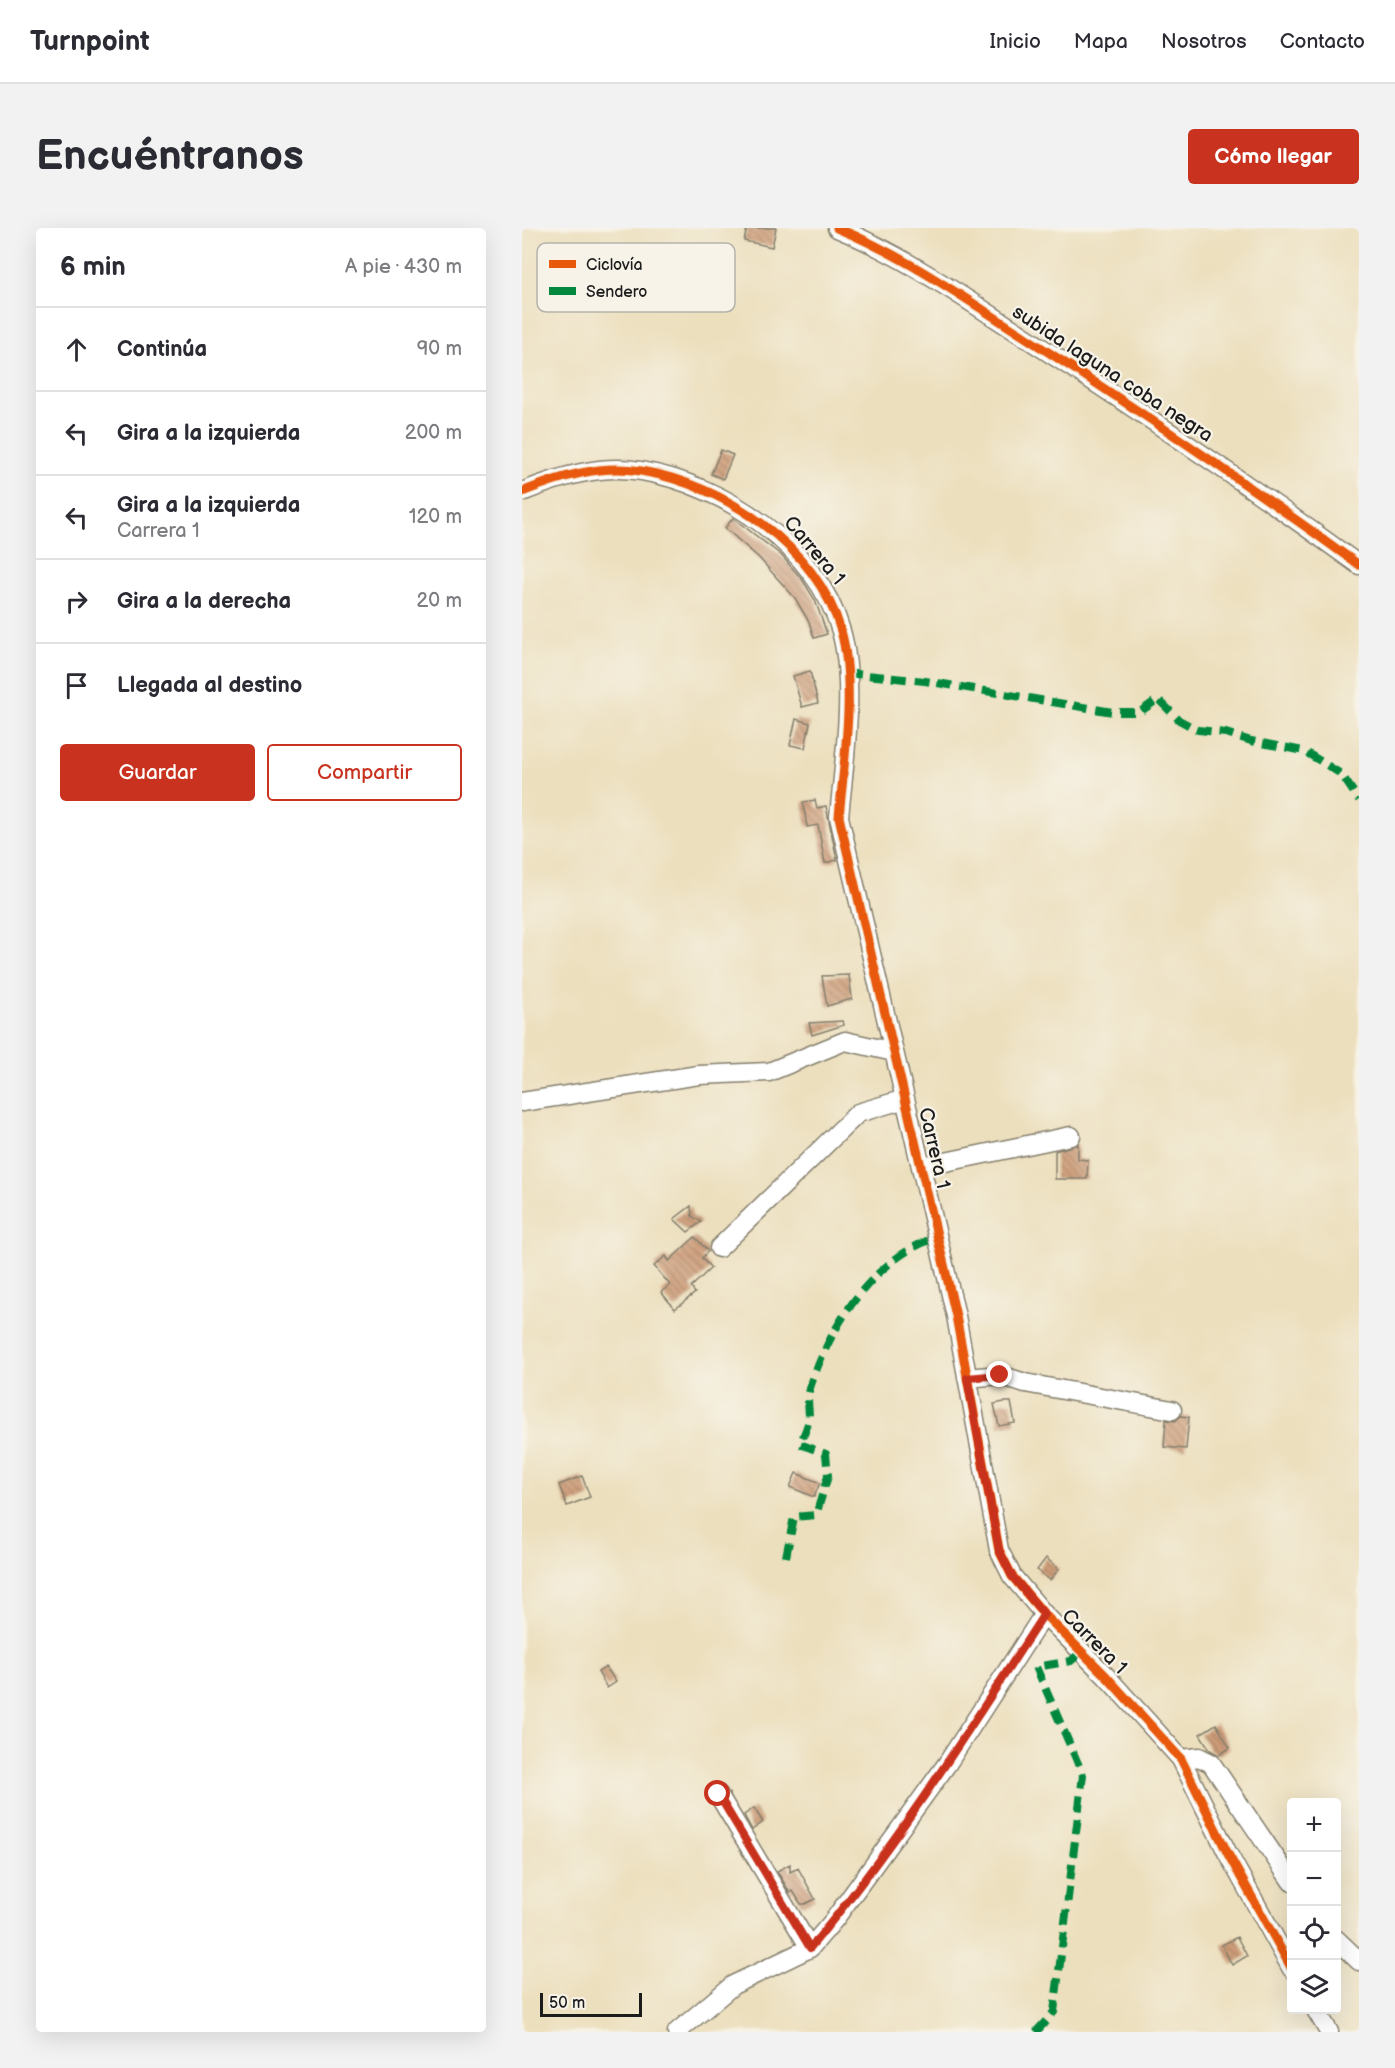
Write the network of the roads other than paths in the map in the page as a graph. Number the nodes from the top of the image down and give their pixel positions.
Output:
1 (837, 228) edge
2 (522, 492) edge
3 (1359, 565) edge
4 (894, 1052) junction
5 (905, 1099) junction
6 (522, 1102) edge
7 (1071, 1136) dead end
8 (921, 1167) junction
9 (719, 1248) dead end
10 (967, 1378) junction
11 (1172, 1410) dead end
12 (1044, 1614) junction
13 (1181, 1759) junction
14 (718, 1794) dead end
15 (1287, 1874) edge
16 (1341, 1944) edge
17 (810, 1948) junction
18 (1287, 1960) edge
19 (1359, 1961) edge
20 (1318, 2014) edge
21 (677, 2032) edge
22 (1329, 2032) edge

1 - 3 street, subida laguna coba negra
2 - 4 street, Carrera 1
4 - 5 street, Carrera 1
4 - 6 street
5 - 8 street, Carrera 1
5 - 9 street
7 - 8 street
8 - 10 street, Carrera 1
10 - 11 street
10 - 12 street, Carrera 1
12 - 13 street, Carrera 1
12 - 17 street
13 - 15 street
13 - 18 street, Carrera 1
14 - 17 street
16 - 19 street
17 - 21 street
20 - 22 street

